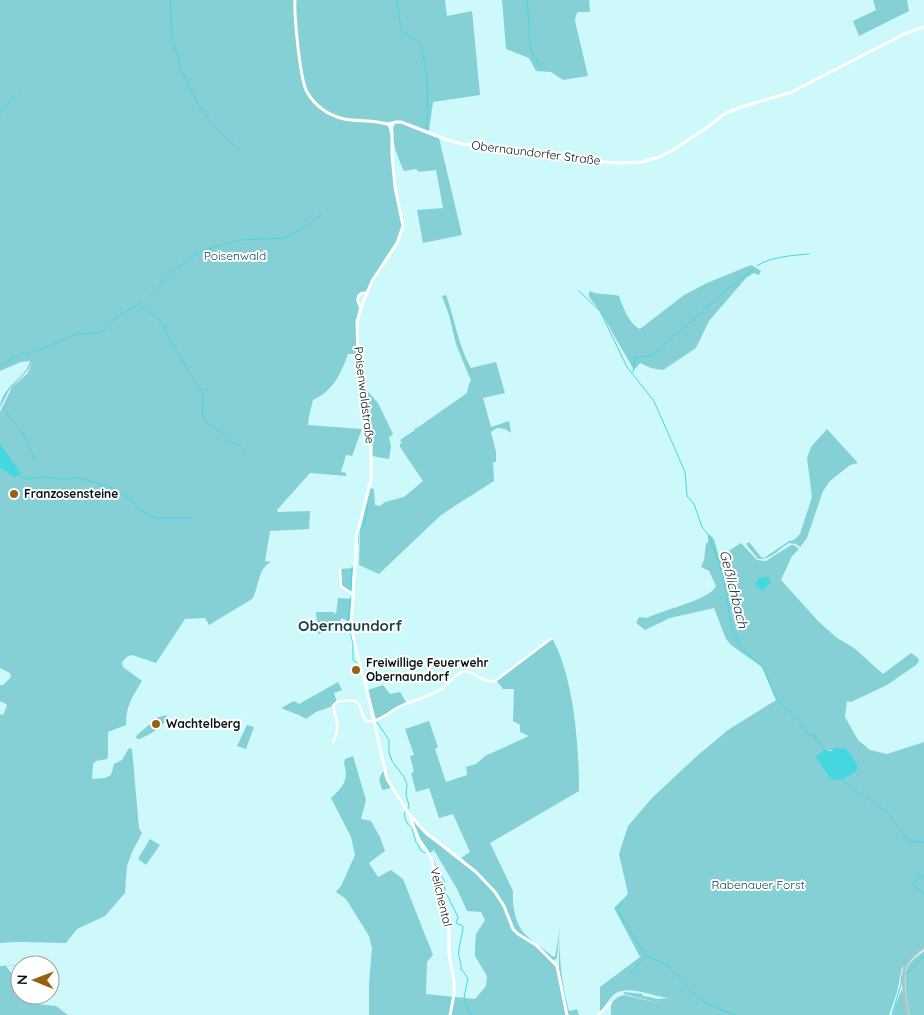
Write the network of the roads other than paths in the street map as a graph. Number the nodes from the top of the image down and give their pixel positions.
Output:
1 (295, 0) edge
2 (924, 26) edge
3 (390, 125) junction
4 (366, 294) junction
5 (361, 308) junction
6 (340, 569) dead end
7 (354, 595) junction
8 (552, 638) dead end
9 (376, 720) junction
10 (333, 742) dead end
11 (409, 814) junction
12 (924, 948) edge
13 (612, 1003) dead end
14 (450, 1015) edge
15 (567, 1015) edge
16 (598, 1015) edge
17 (908, 1015) edge

1 - 3 street, Obernaundorfer Straße
2 - 3 street, Obernaundorfer Straße
3 - 4 street, Poisenwaldstraße
4 - 5 street, Poisenwaldstraße
4 - 5 street
5 - 7 street, Poisenwaldstraße
6 - 7 street
7 - 9 street, Poisenwaldstraße
8 - 9 street
9 - 10 street
9 - 11 street, Poisenwaldstraße
11 - 14 street, Veilchental
11 - 15 street, Poisenwaldstraße
12 - 17 main road
13 - 16 street

